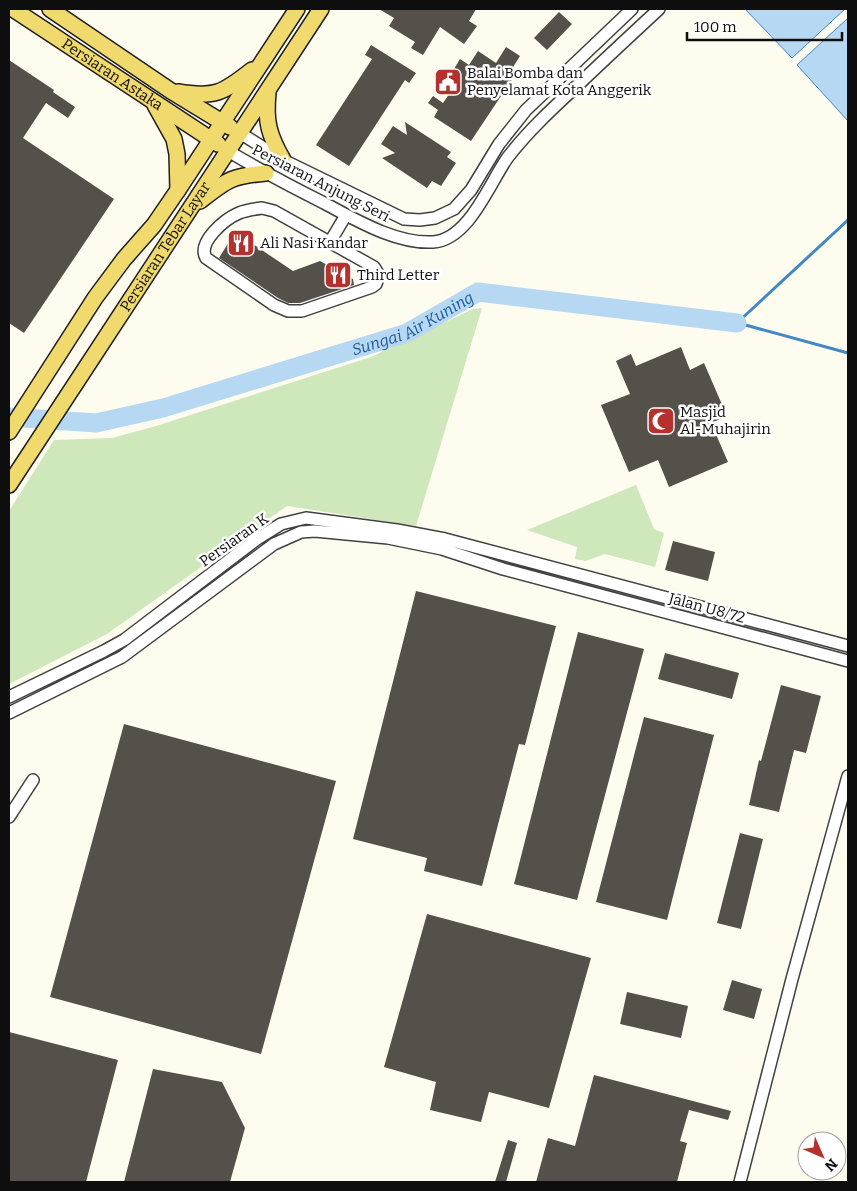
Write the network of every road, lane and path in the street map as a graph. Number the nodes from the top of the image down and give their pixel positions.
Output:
1 (13, 9) edge
2 (50, 9) edge
3 (297, 9) edge
4 (321, 9) edge
5 (632, 9) edge
6 (659, 9) edge
7 (262, 62) junction
8 (268, 89) junction
9 (171, 92) junction
10 (153, 101) junction
11 (222, 122) junction
12 (240, 133) junction
13 (211, 140) junction
14 (228, 151) junction
15 (283, 160) junction
16 (266, 173) junction
17 (178, 190) junction
18 (190, 208) junction
19 (346, 215) junction
20 (330, 242) junction
21 (9, 432) edge
22 (9, 485) edge
23 (592, 577) joint
24 (558, 584) joint
25 (848, 646) edge
26 (848, 661) edge
27 (9, 697) edge
28 (9, 713) edge
29 (848, 776) edge
30 (33, 780) dead end
31 (9, 817) edge
32 (740, 1182) edge

1 - 10 main road, Persiaran Astaka
2 - 9 main road, Persiaran Astaka
3 - 7 main road, Persiaran Tebar Layar
4 - 8 main road, Persiaran Tebar Layar
5 - 15 street, Persiaran Anjung Seri
6 - 19 street, Persiaran Anjung Seri
7 - 9 main road
7 - 11 main road, Persiaran Tebar Layar
8 - 12 main road, Persiaran Tebar Layar
8 - 15 main road
9 - 11 main road, Persiaran Astaka
10 - 13 main road, Persiaran Astaka
10 - 17 main road
11 - 12 main road, Persiaran Astaka
11 - 13 main road, Persiaran Tebar Layar
12 - 14 main road, Persiaran Tebar Layar
12 - 15 street, Persiaran Anjung Seri
13 - 14 main road, Persiaran Astaka
13 - 17 main road, Persiaran Tebar Layar
14 - 16 street, Persiaran Anjung Seri
14 - 18 main road, Persiaran Tebar Layar
16 - 18 main road
16 - 19 street, Persiaran Anjung Seri
17 - 21 main road, Persiaran Tebar Layar
18 - 22 main road, Persiaran Tebar Layar
19 - 20 street
20 - 20 street
23 - 25 street, Jalan U8/72
23 - 27 street, Persiaran K
24 - 26 street, Jalan U8/72
24 - 28 street, Persiaran K
29 - 32 street
30 - 31 street

